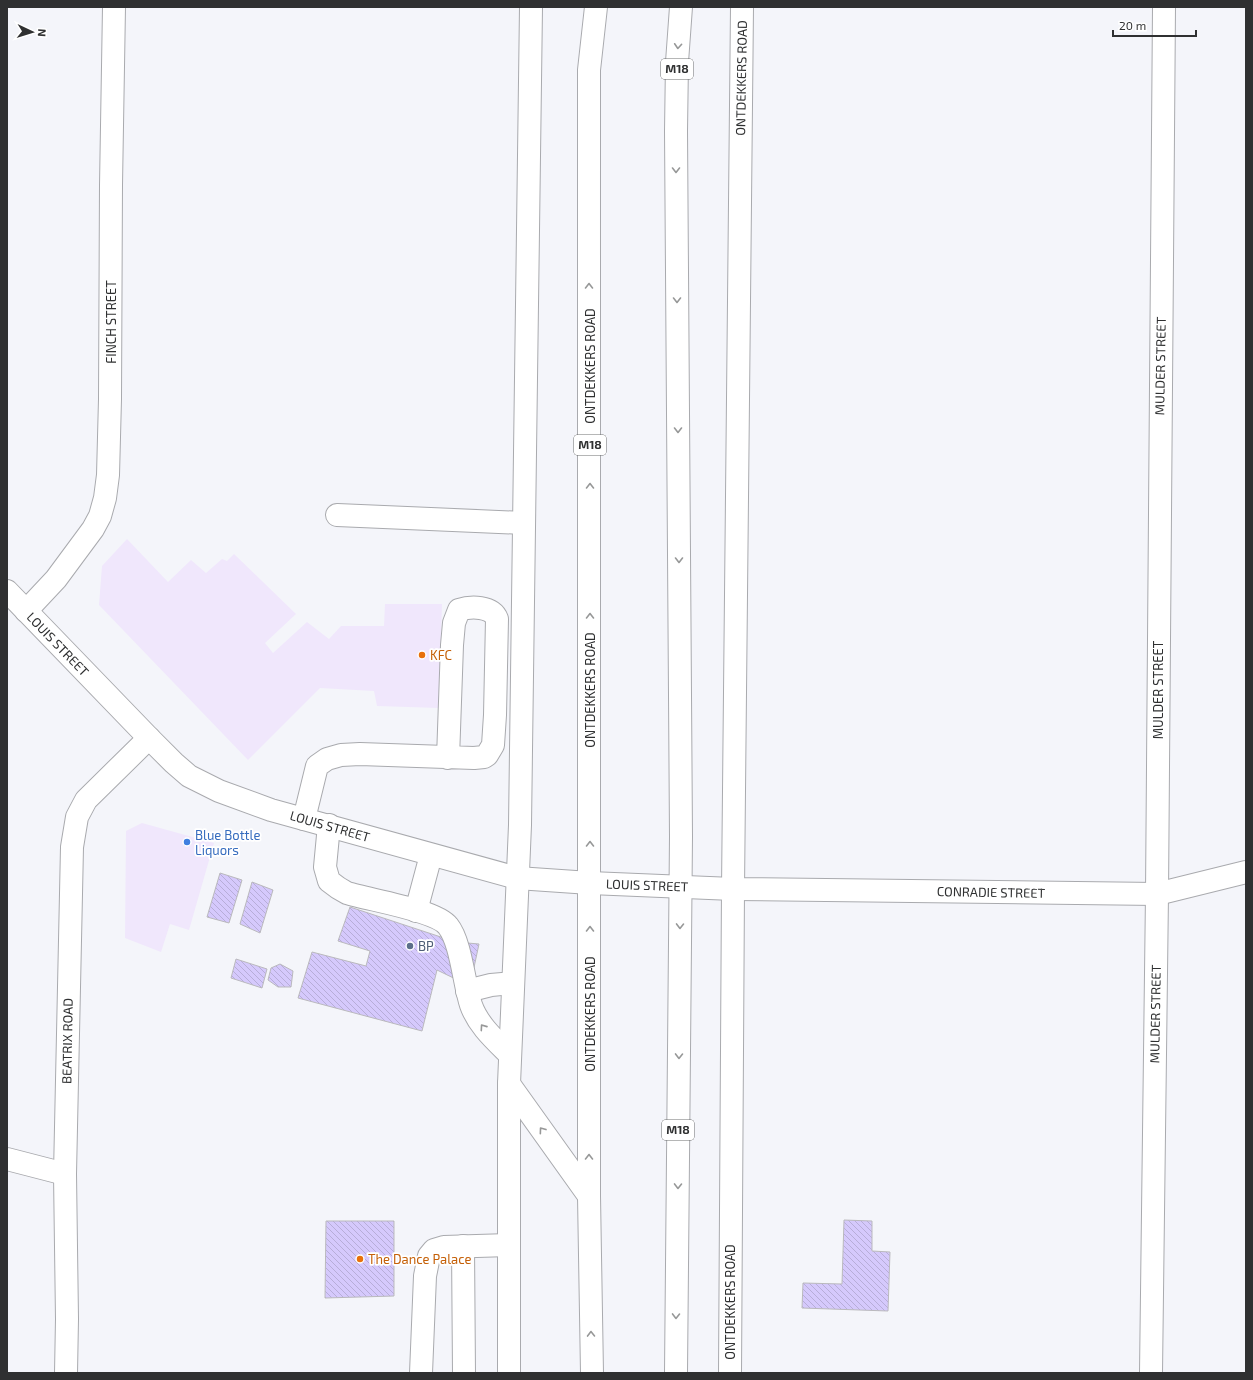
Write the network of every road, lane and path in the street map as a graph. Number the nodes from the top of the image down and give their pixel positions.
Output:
1 (114, 7) edge
2 (530, 7) edge
3 (596, 7) edge
4 (681, 7) edge
5 (742, 7) edge
6 (1164, 7) edge
7 (337, 515) dead end
8 (524, 524) junction
9 (7, 591) edge
10 (26, 611) junction
11 (149, 738) junction
12 (448, 758) junction
13 (304, 819) junction
14 (329, 826) junction
15 (431, 855) junction
16 (1246, 872) edge
17 (517, 878) junction
18 (590, 883) junction
19 (681, 887) junction
20 (733, 889) junction
21 (1157, 894) junction
22 (416, 911) junction
23 (512, 982) junction
24 (467, 992) junction
25 (510, 1055) junction
26 (509, 1084) junction
27 (7, 1159) edge
28 (65, 1174) junction
29 (589, 1196) junction
30 (509, 1245) junction
31 (463, 1246) junction
32 (66, 1373) edge
33 (421, 1373) edge
34 (464, 1373) edge
35 (509, 1373) edge
36 (592, 1373) edge
37 (676, 1373) edge
38 (730, 1373) edge
39 (1151, 1373) edge

1 - 10 street, FINCH STREET
2 - 8 street
18 -> 3 street, ONTDEKKERS ROAD / M18
4 -> 19 street, M18
5 - 20 street, ONTDEKKERS ROAD
6 - 21 street, MULDER STREET
7 - 8 street
8 - 17 street
9 - 10 street, LOUIS STREET
10 - 11 street, LOUIS STREET
11 - 13 street, LOUIS STREET
11 - 28 street, BEATRIX ROAD
12 - 12 street
12 - 13 street
13 - 14 street, LOUIS STREET
14 - 15 street, LOUIS STREET
14 - 22 street
15 - 17 street, LOUIS STREET
15 - 22 street
16 - 21 street, CONRADIE STREET
17 - 18 street, LOUIS STREET
17 - 23 street
18 - 19 street, LOUIS STREET
29 -> 18 street, ONTDEKKERS ROAD / M18
19 - 20 street, LOUIS STREET
19 -> 37 street, M18
20 - 21 street, CONRADIE STREET
20 - 38 street, ONTDEKKERS ROAD
21 - 39 street, MULDER STREET
22 - 24 street
23 - 24 street
23 - 25 street
25 -> 24 street
25 - 26 street
29 -> 26 street
26 - 30 street
27 - 28 street
28 - 32 street, BEATRIX ROAD
36 -> 29 street, ONTDEKKERS ROAD / M18
30 - 31 street
30 - 35 street
31 - 33 street
31 - 34 street

